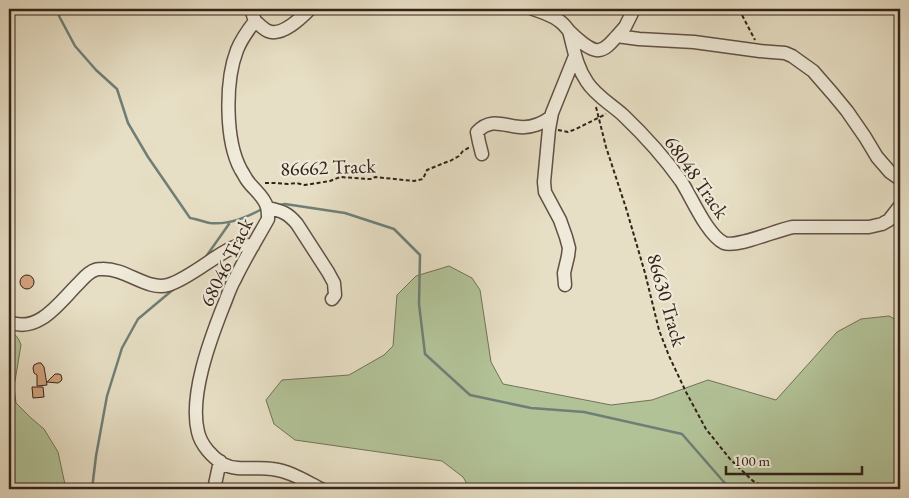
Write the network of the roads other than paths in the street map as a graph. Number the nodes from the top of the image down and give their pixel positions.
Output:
1 (310, 9) edge
2 (533, 9) edge
3 (634, 9) edge
4 (253, 15) edge
5 (570, 31) junction
6 (617, 36) junction
7 (575, 56) junction
8 (550, 123) junction
9 (481, 148) road end
10 (900, 179) edge
11 (900, 206) edge
12 (268, 208) junction
13 (895, 218) edge
14 (253, 246) junction
15 (565, 285) dead end
16 (332, 299) dead end
17 (9, 322) edge
18 (220, 461) junction
19 (214, 489) edge
20 (321, 489) edge

1 - 4 street
2 - 5 street
3 - 6 street
4 - 12 street, 68046 Track
5 - 6 street
5 - 7 street, 68048 Track
6 - 10 street
7 - 8 street
7 - 13 street, 68048 Track
8 - 9 street
8 - 15 street
11 - 13 street, 68048 Track
12 - 14 street, 68046 Track
12 - 16 street
14 - 17 street
14 - 18 street, 68046 Track
18 - 19 street
18 - 20 street, 68046 Track

